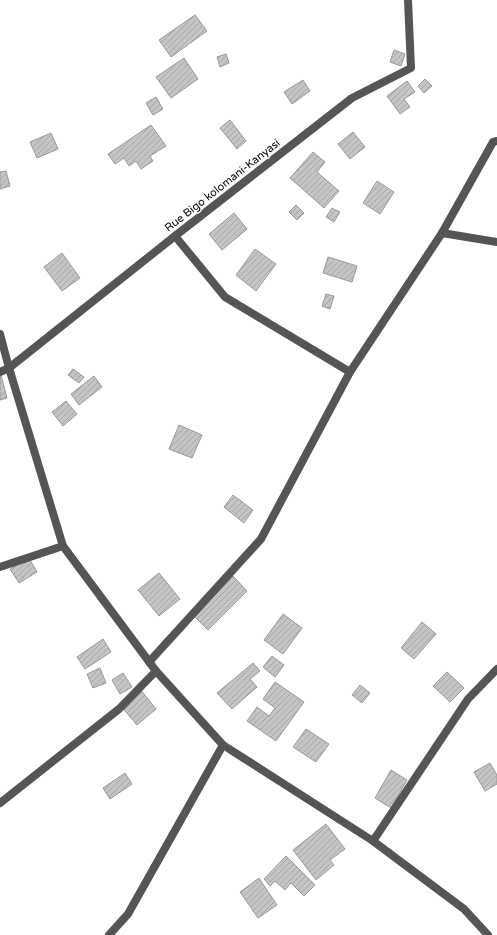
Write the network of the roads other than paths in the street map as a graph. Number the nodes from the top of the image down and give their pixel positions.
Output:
1 (408, 0) edge
2 (497, 141) edge
3 (442, 233) junction
4 (175, 236) junction
5 (497, 242) edge
6 (0, 334) edge
7 (9, 368) junction
8 (0, 372) edge
9 (350, 372) junction
10 (63, 546) junction
11 (0, 567) edge
12 (149, 662) junction
13 (497, 669) edge
14 (156, 671) junction
15 (223, 745) junction
16 (0, 803) edge
17 (373, 841) junction
18 (109, 935) edge
19 (488, 935) edge

1 - 4 street, Rue Bigo kolomani-Kanyasi
2 - 3 street
3 - 5 street
3 - 9 street
4 - 7 street, Rue Bigo kolomani-Kanyasi
4 - 9 street
6 - 7 street
7 - 8 street, Rue Bigo kolomani-Kanyasi
7 - 10 street
9 - 12 street
10 - 11 street
10 - 12 street
12 - 14 street
13 - 17 street
14 - 15 street
14 - 16 street
15 - 17 street
15 - 18 street
17 - 19 street

